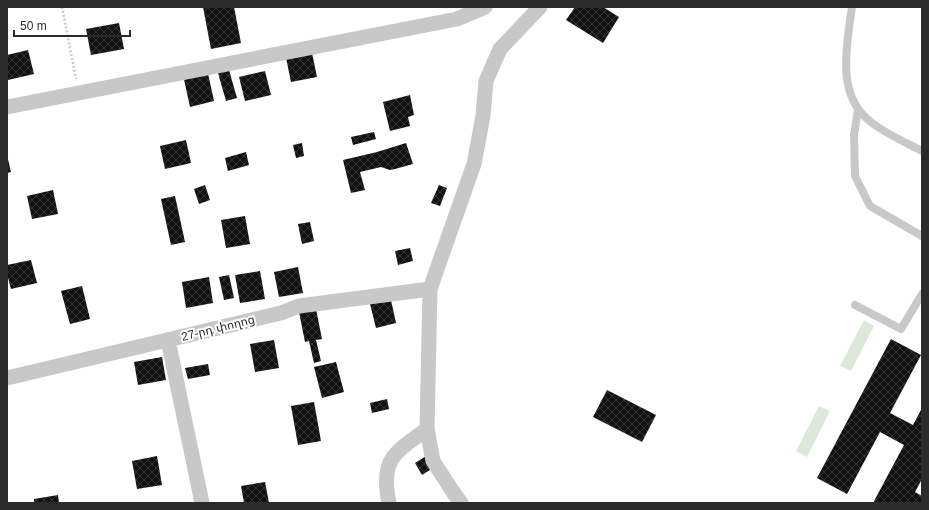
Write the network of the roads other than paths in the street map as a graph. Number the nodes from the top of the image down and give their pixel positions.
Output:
1 (485, 7) edge
2 (540, 7) edge
3 (852, 7) edge
4 (7, 107) edge
5 (858, 109) junction
6 (922, 151) edge
7 (922, 236) edge
8 (430, 289) junction
9 (922, 294) edge
10 (855, 305) dead end
11 (168, 340) junction
12 (7, 378) edge
13 (427, 429) junction
14 (202, 503) edge
15 (389, 503) edge
16 (461, 503) edge

1 - 4 street
2 - 8 street
3 - 5 lane
5 - 6 lane
5 - 7 lane
8 - 11 street, 27-րդ փողոց
8 - 13 street
9 - 10 lane
11 - 12 street, 27-րդ փողոց
11 - 14 street
13 - 15 street
13 - 16 street

